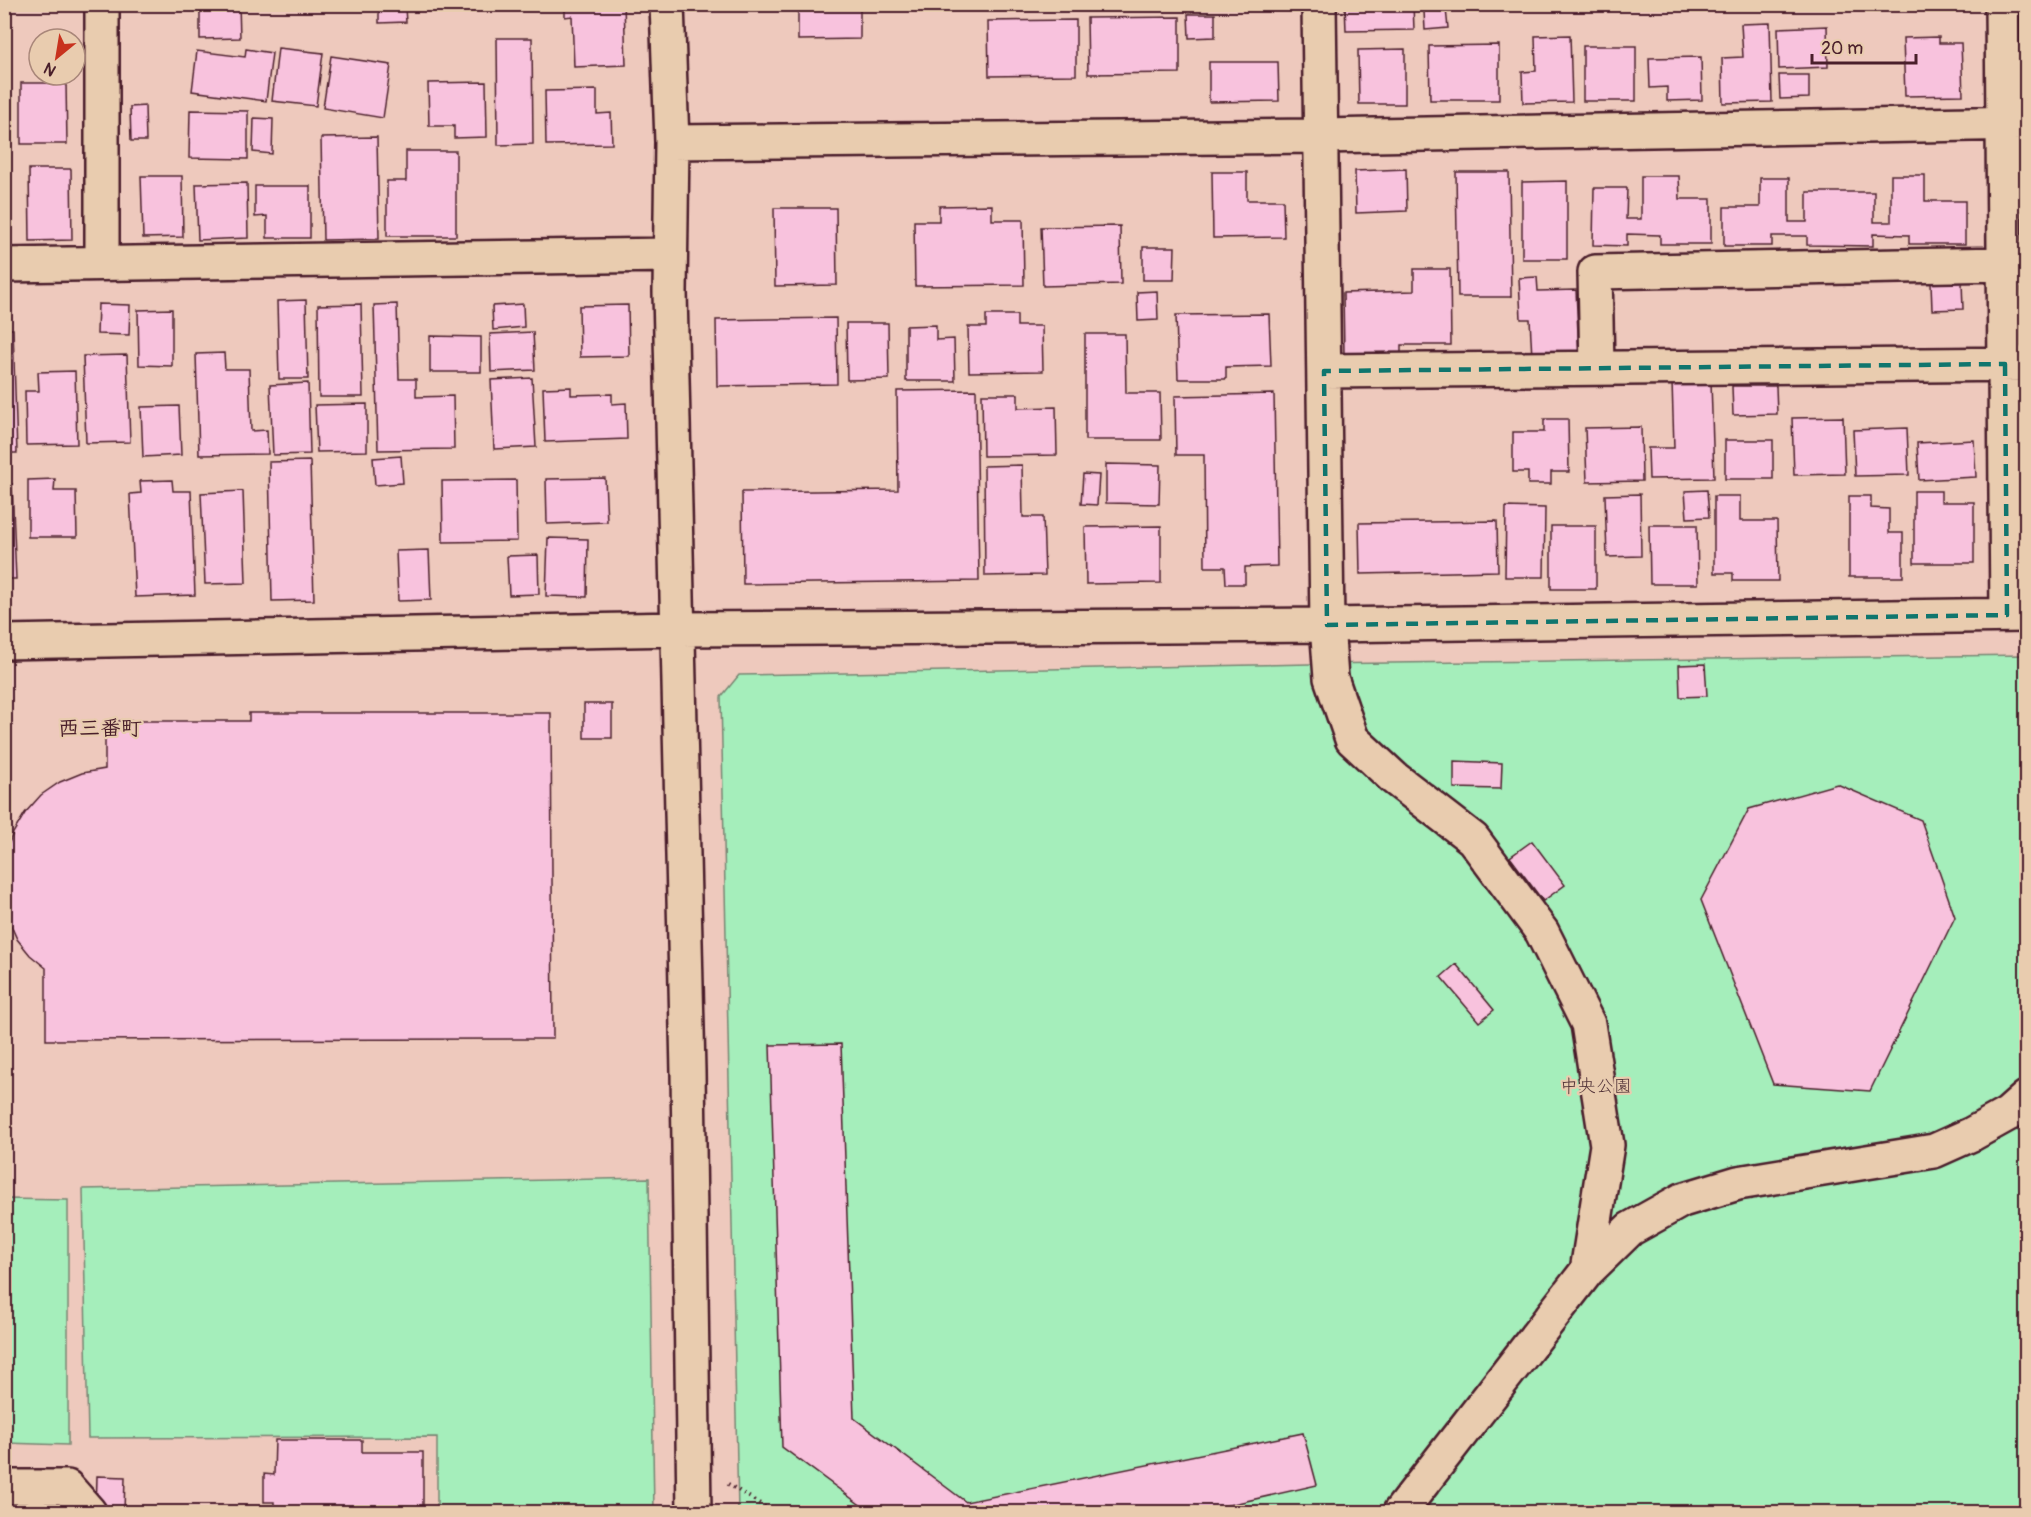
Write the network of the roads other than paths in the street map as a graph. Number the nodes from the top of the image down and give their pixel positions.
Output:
1 (102, 4) edge
2 (668, 4) edge
3 (1319, 4) edge
4 (2002, 4) edge
5 (2015, 123) edge
6 (1322, 136) junction
7 (672, 142) junction
8 (669, 255) junction
9 (102, 263) junction
10 (2004, 264) junction
11 (4, 265) edge
12 (2016, 364) edge
13 (1597, 368) junction
14 (1324, 371) junction
15 (2017, 615) edge
16 (1327, 625) junction
17 (678, 629) junction
18 (4, 642) edge
19 (2026, 1098) edge
20 (1587, 1271) junction
21 (4, 1488) edge
22 (89, 1512) edge
23 (694, 1512) edge
24 (1400, 1512) edge

1 - 9 street
2 - 7 street
3 - 6 street
4 - 5 street
5 - 6 street
5 - 10 street
6 - 7 street
6 - 14 street
7 - 8 street
8 - 9 street
8 - 17 street
9 - 11 street
10 - 12 street
10 - 13 street
12 - 13 street
12 - 15 street
13 - 14 street
14 - 16 street
15 - 16 street
16 - 17 street
16 - 20 street
17 - 18 street
17 - 23 street
19 - 20 street
20 - 24 street
21 - 22 street

